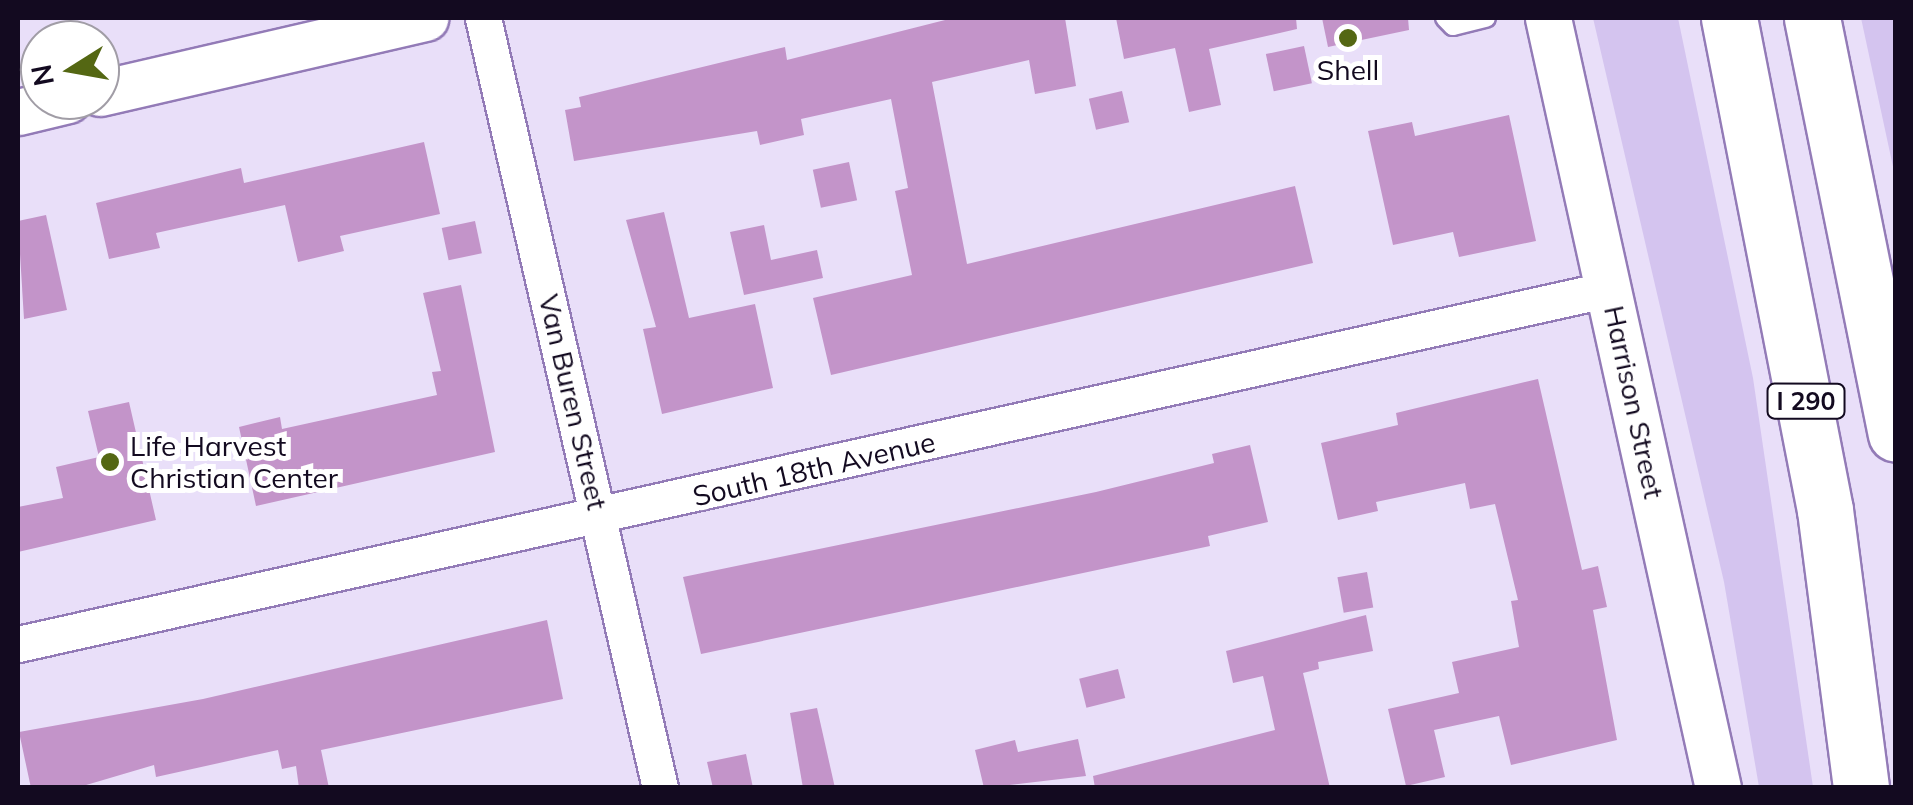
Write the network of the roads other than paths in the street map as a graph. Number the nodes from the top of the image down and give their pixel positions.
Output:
1 (426, 18) edge
2 (483, 18) edge
3 (1444, 18) edge
4 (1486, 18) edge
5 (1548, 18) edge
6 (1728, 18) edge
7 (1812, 18) edge
8 (120, 87) edge
9 (1609, 290) junction
10 (1896, 434) edge
11 (600, 517) junction
12 (18, 644) edge
13 (660, 788) edge
14 (1718, 788) edge
15 (1861, 788) edge

1 - 8 street
2 - 11 street, Van Buren Street
3 - 4 lane
5 - 9 street, Harrison Street
6 - 15 highway, I 290
7 - 10 highway, I 290
9 - 11 street, South 18th Avenue
9 - 14 street, Harrison Street
11 - 12 street, South 18th Avenue
11 - 13 street, Van Buren Street

